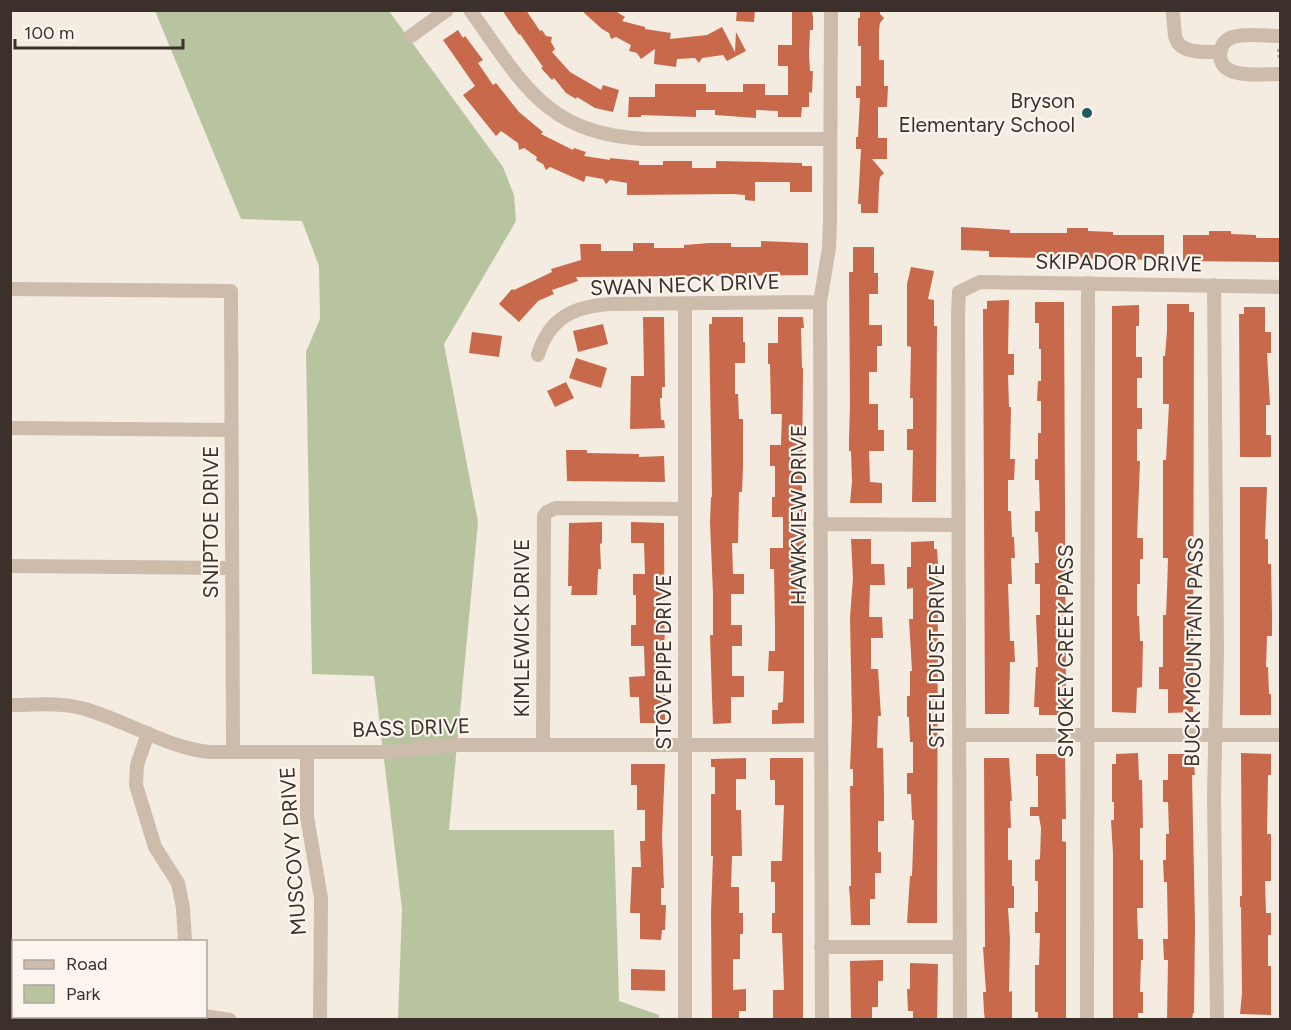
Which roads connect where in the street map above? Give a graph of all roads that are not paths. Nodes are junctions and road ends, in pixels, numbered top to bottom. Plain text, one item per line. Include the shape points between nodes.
1 (447, 10) edge
2 (470, 10) edge
3 (831, 10) edge
4 (1172, 10) edge
5 (411, 36) dead end
6 (1279, 36) edge
7 (1220, 52) junction
8 (1280, 74) edge
9 (829, 139) junction
10 (1088, 283) junction
11 (1214, 285) junction
12 (1281, 287) edge
13 (10, 289) edge
14 (959, 292) joint
15 (820, 302) junction
16 (685, 304) junction
17 (538, 355) dead end
18 (10, 428) edge
19 (231, 430) junction
20 (685, 509) junction
21 (820, 524) junction
22 (958, 525) junction
23 (10, 566) edge
24 (232, 568) junction
25 (10, 705) edge
26 (148, 733) junction
27 (959, 735) junction
28 (1215, 735) junction
29 (1281, 735) edge
30 (1088, 736) junction
31 (543, 745) junction
32 (685, 745) junction
33 (821, 745) junction
34 (233, 752) junction
35 (307, 752) junction
36 (185, 940) edge
37 (821, 947) junction
38 (959, 947) junction
39 (207, 1017) edge
40 (230, 1020) edge
41 (320, 1020) edge
42 (685, 1020) edge
43 (822, 1020) edge
44 (960, 1020) edge
45 (1087, 1020) edge
46 (1217, 1020) edge

1 - 5 street
2 - 9 street via 525,88 566,121 590,131 616,138 645,139
3 - 9 street, HAWKVIEW DRIVE
4 - 7 street via 1179,44 1195,51
6 - 7 street via 1232,37
7 - 8 street via 1221,62 1236,73
9 - 15 street, HAWKVIEW DRIVE via 829,239
10 - 11 street, SKIPADOR DRIVE
10 - 14 street, SKIPADOR DRIVE via 980,282
10 - 30 street, SMOKEY CREEK PASS
11 - 12 street, SKIPADOR DRIVE
11 - 28 street, BUCK MOUNTAIN PASS
13 - 19 street, SNIPTOE DRIVE via 231,291
14 - 22 street, STEEL DUST DRIVE
15 - 16 street, SWAN NECK DRIVE
15 - 21 street, HAWKVIEW DRIVE
16 - 17 street, SWAN NECK DRIVE via 611,303 577,310 556,323
16 - 20 street, STOVEPIPE DRIVE
18 - 19 street
19 - 24 street, SNIPTOE DRIVE
20 - 31 street, KIMLEWICK DRIVE via 556,508 547,512 543,521
20 - 32 street, STOVEPIPE DRIVE
21 - 22 street
21 - 33 street, HAWKVIEW DRIVE
22 - 27 street, STEEL DUST DRIVE
23 - 24 street
24 - 34 street, SNIPTOE DRIVE
25 - 26 street, BASS DRIVE via 83,708
26 - 34 street, BASS DRIVE via 199,751
26 - 36 street via 137,765 136,785 155,847 178,883
27 - 30 street
27 - 38 street, STEEL DUST DRIVE
28 - 29 street
28 - 30 street
28 - 46 street, BUCK MOUNTAIN PASS
30 - 45 street, SMOKEY CREEK PASS
31 - 32 street, BASS DRIVE
31 - 35 street, BASS DRIVE
32 - 33 street, BASS DRIVE
32 - 42 street, STOVEPIPE DRIVE
33 - 37 street, HAWKVIEW DRIVE
34 - 35 street, BASS DRIVE
35 - 41 street, MUSCOVY DRIVE via 307,817 322,916
37 - 38 street
37 - 43 street, HAWKVIEW DRIVE
38 - 44 street, STEEL DUST DRIVE
39 - 40 street

